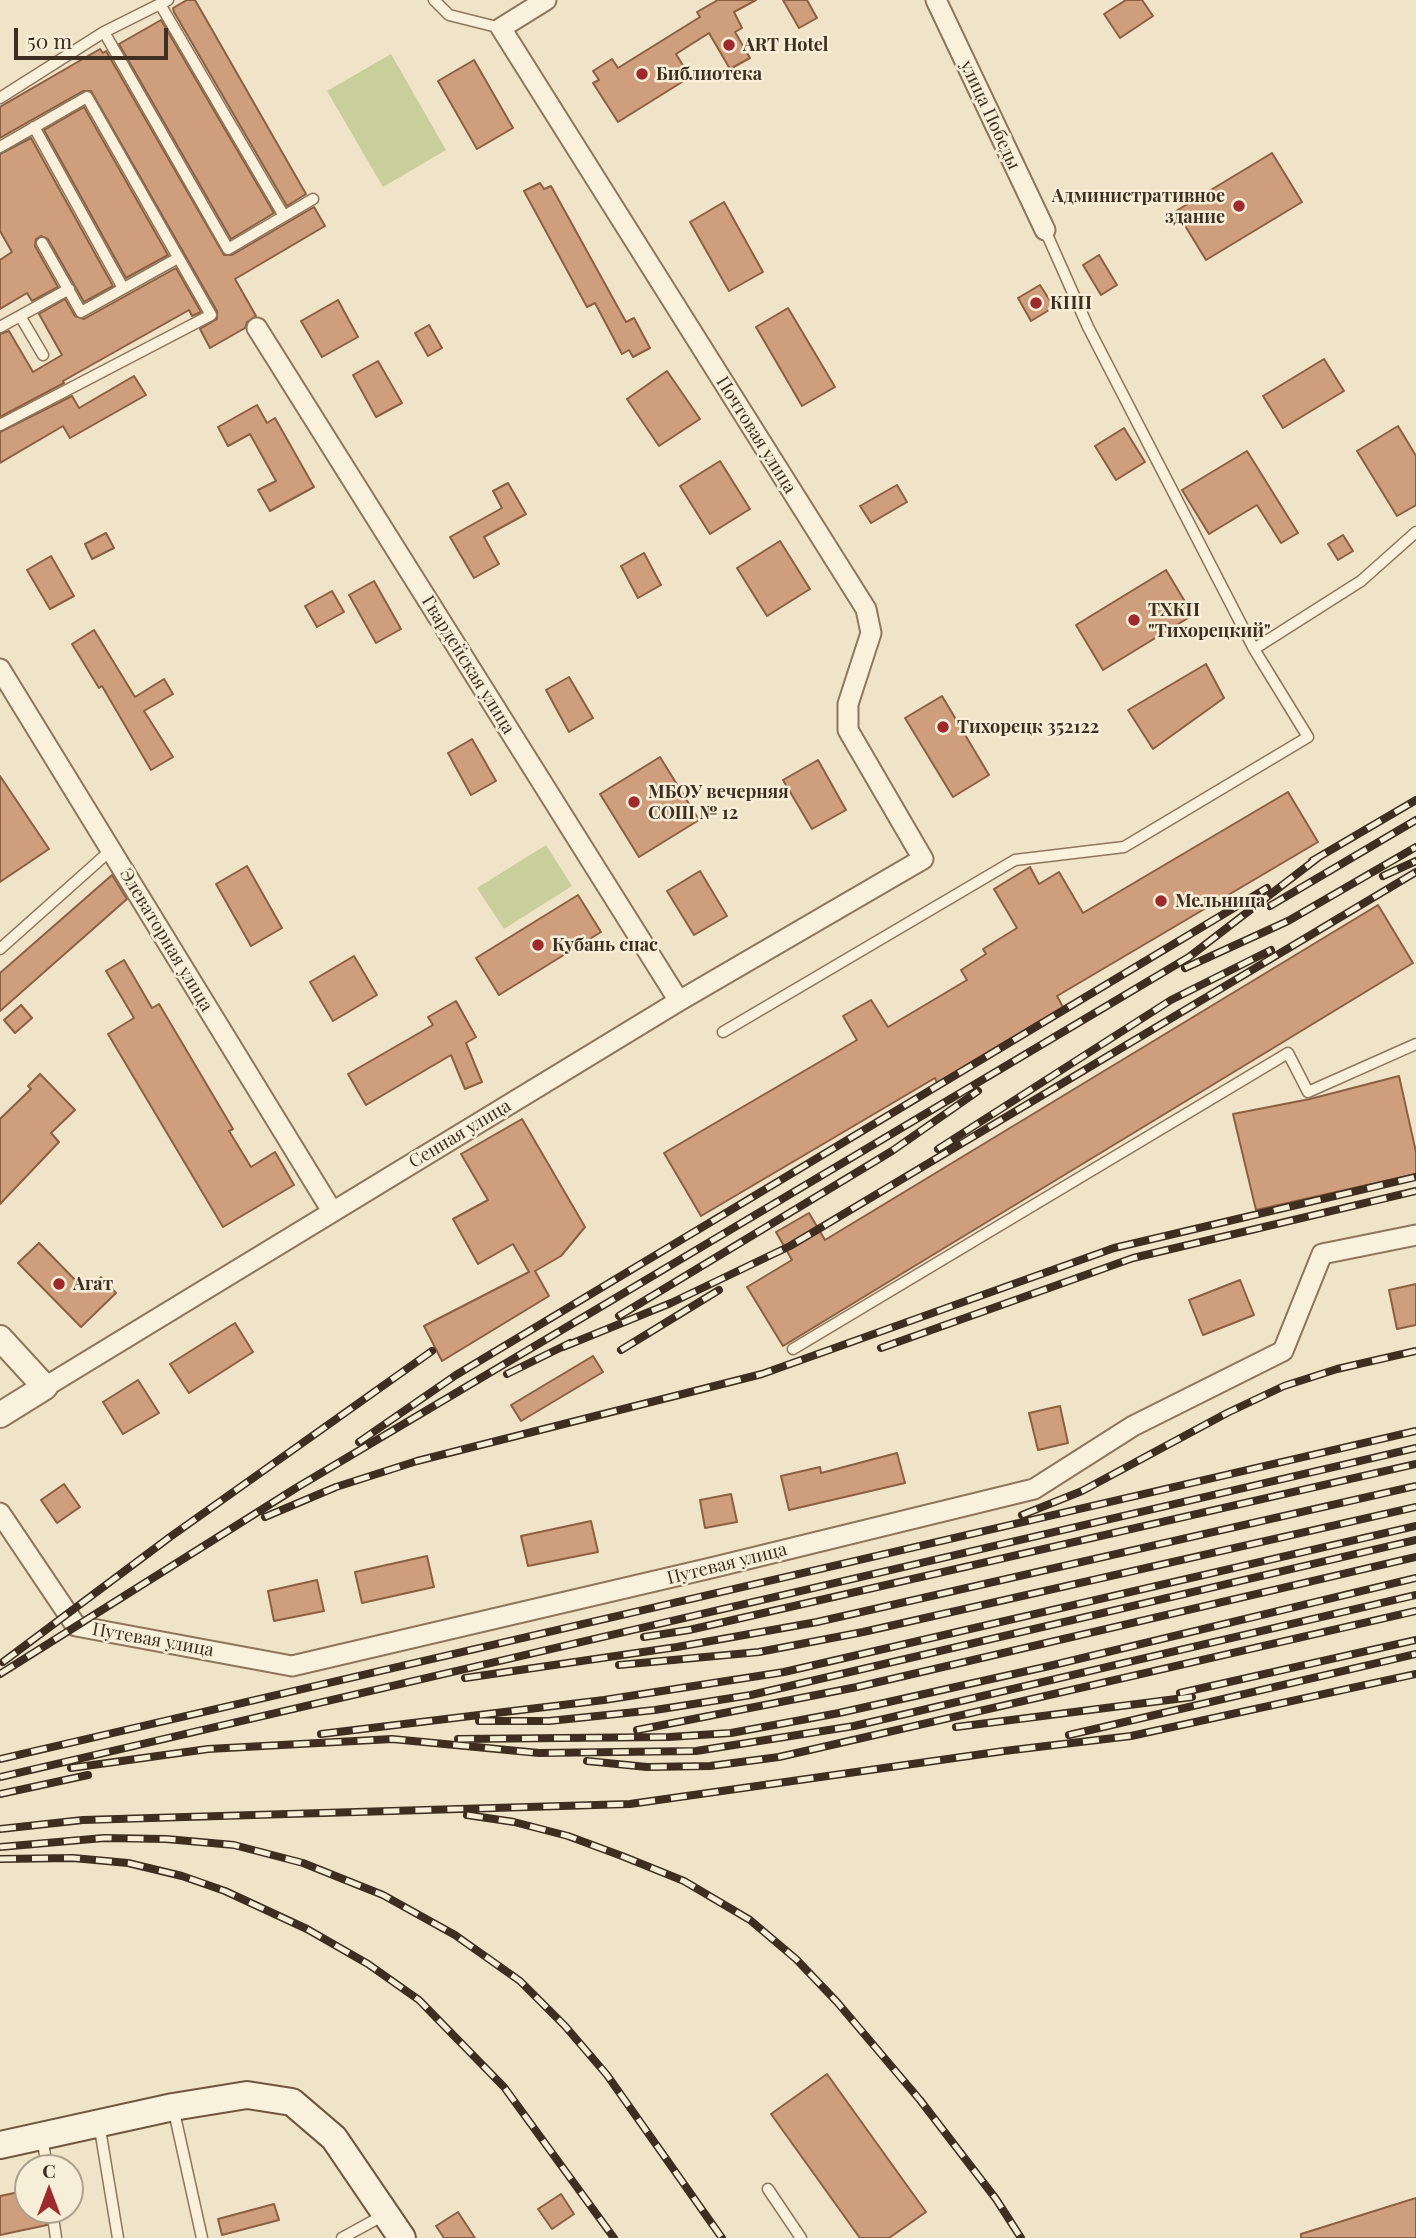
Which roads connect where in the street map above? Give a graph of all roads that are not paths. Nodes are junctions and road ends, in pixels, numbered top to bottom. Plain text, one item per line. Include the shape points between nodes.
1 (434, 0) edge
2 (546, 0) edge
3 (936, 0) edge
4 (164, 2) edge
5 (501, 28) junction
6 (104, 32) junction
7 (0, 98) edge
8 (34, 127) junction
9 (0, 147) edge
10 (313, 199) dead end
11 (284, 216) junction
12 (1045, 230) joint
13 (42, 243) dead end
14 (178, 258) junction
15 (123, 288) junction
16 (69, 289) junction
17 (20, 316) junction
18 (0, 327) edge
19 (257, 328) dead end
20 (43, 355) dead end
21 (0, 425) edge
22 (1416, 532) edge
23 (1254, 649) junction
24 (0, 669) edge
25 (111, 850) junction
26 (923, 859) joint
27 (0, 949) edge
28 (679, 1001) junction
29 (723, 1032) dead end
30 (1416, 1044) edge
31 (332, 1211) junction
32 (1416, 1235) edge
33 (0, 1338) edge
34 (793, 1349) dead end
35 (46, 1387) junction
36 (0, 1415) edge
37 (0, 1513) edge
38 (173, 2107) junction
39 (99, 2123) junction
40 (42, 2135) junction
41 (0, 2144) edge
42 (45, 2154) edge
43 (768, 2189) dead end
44 (386, 2214) junction
45 (118, 2238) edge
46 (202, 2238) edge
47 (342, 2238) edge
48 (402, 2238) edge
49 (801, 2238) edge

1 - 5 lane via 449,15
2 - 5 street
3 - 12 street, улица Победы
4 - 6 lane
4 - 11 lane
5 - 26 street, Почтовая улица via 866,609 871,633 848,704 848,730
6 - 7 lane
6 - 11 lane via 228,249
8 - 9 lane
8 - 14 lane via 87,97
8 - 15 lane
10 - 11 lane
12 - 23 lane via 1088,327
13 - 16 lane
14 - 15 lane
14 - 21 lane via 211,316
15 - 16 lane via 81,312
16 - 17 lane
17 - 18 lane
17 - 20 lane
19 - 28 street, Гвардейская улица
22 - 23 lane via 1361,581
23 - 29 lane via 1308,737 1124,847 1015,860
24 - 25 street, Элеваторная улица
25 - 27 lane
25 - 31 street, Элеваторная улица
26 - 28 street, Сенная улица
28 - 31 street, Сенная улица
30 - 34 lane via 1308,1093 1288,1053
31 - 35 street, Сенная улица
32 - 37 street, Путевая улица via 1322,1254 1283,1351 1133,1426 1034,1489 292,1666 76,1626
33 - 35 street
35 - 36 street, Сенная улица
38 - 39 main road
38 - 44 main road via 247,2095 292,2102 334,2138
38 - 46 lane
39 - 40 main road
39 - 45 lane
40 - 41 main road
40 - 42 lane
43 - 49 lane
44 - 47 lane
44 - 48 main road

